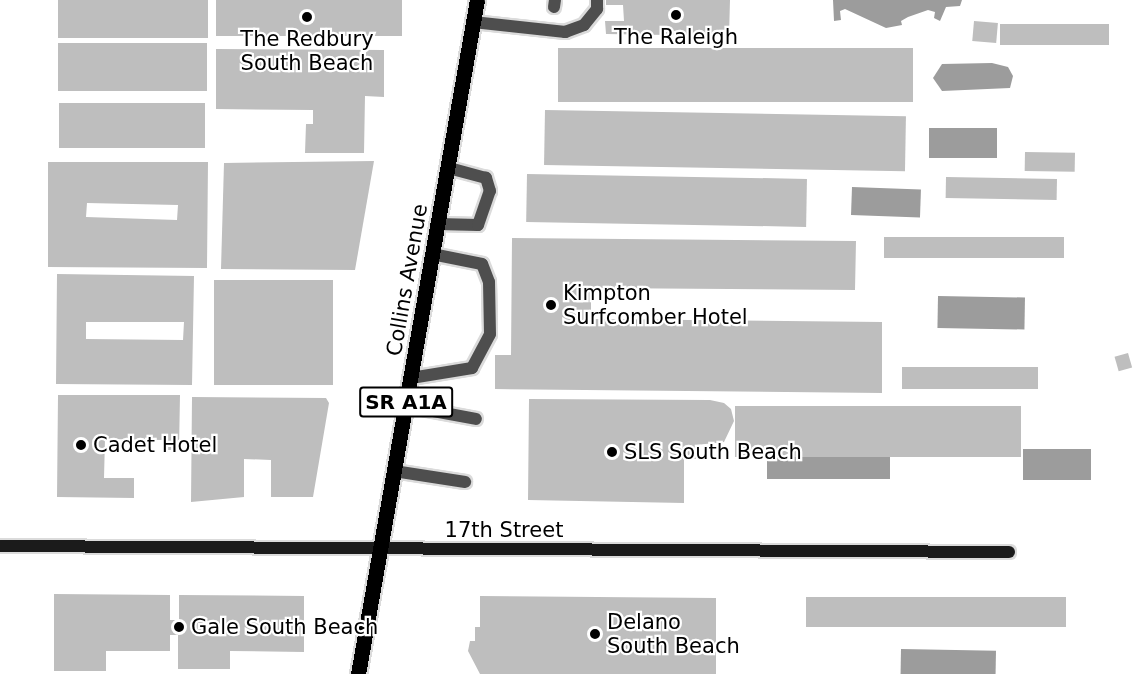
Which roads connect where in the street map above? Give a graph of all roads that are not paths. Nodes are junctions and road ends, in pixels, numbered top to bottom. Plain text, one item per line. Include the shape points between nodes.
1 (477, 0) edge
2 (597, 0) edge
3 (473, 22) junction
4 (448, 168) junction
5 (438, 225) junction
6 (432, 254) junction
7 (411, 378) junction
8 (406, 406) junction
9 (476, 419) dead end
10 (394, 471) junction
11 (465, 482) dead end
12 (0, 546) edge
13 (380, 549) junction
14 (1009, 552) dead end
15 (358, 674) edge

1 - 3 main road, Collins Avenue / SR A1A
2 - 3 lane via 597,9 584,25 565,32
3 - 4 main road, Collins Avenue / SR A1A
4 - 5 main road, Collins Avenue / SR A1A
4 - 5 lane via 486,178 490,191 478,225
5 - 6 main road, Collins Avenue / SR A1A
6 - 7 main road, Collins Avenue / SR A1A
6 - 7 lane via 482,264 489,282 490,334 472,368
7 - 8 main road, Collins Avenue / SR A1A
8 - 9 lane
8 - 10 main road, Collins Avenue / SR A1A
10 - 11 lane
10 - 13 main road, Collins Avenue / SR A1A
12 - 13 street, 17th Street
13 - 14 street, 17th Street
13 - 15 main road, Collins Avenue / SR A1A

